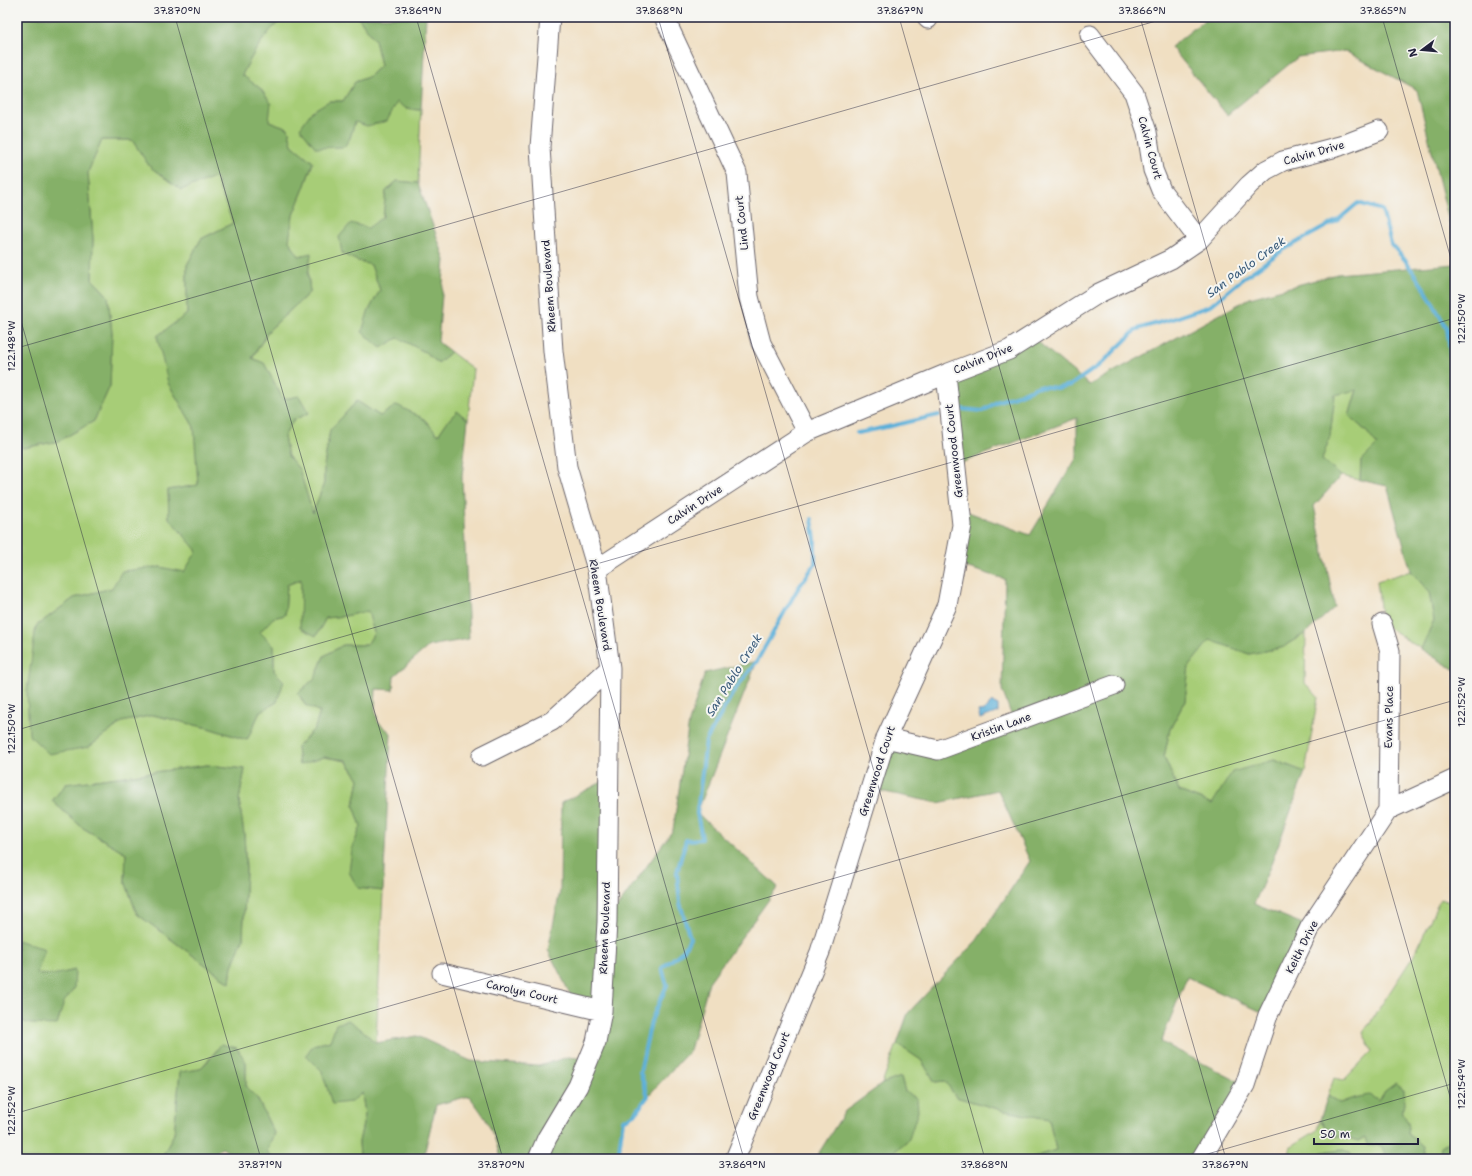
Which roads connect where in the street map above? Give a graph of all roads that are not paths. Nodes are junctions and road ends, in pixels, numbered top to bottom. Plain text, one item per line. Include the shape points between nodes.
1 (550, 17) edge
2 (664, 17) edge
3 (1090, 35) dead end
4 (1379, 131) dead end
5 (1198, 240) junction
6 (946, 374) junction
7 (808, 432) junction
8 (597, 569) junction
9 (1382, 624) dead end
10 (610, 668) junction
11 (1114, 685) dead end
12 (886, 738) junction
13 (482, 756) dead end
14 (1455, 779) edge
15 (1388, 810) junction
16 (442, 973) dead end
17 (602, 1011) junction
18 (538, 1159) edge
19 (735, 1159) edge
20 (1201, 1159) edge

1 - 8 street, Rheem Boulevard via 540,147 553,351 567,467
2 - 7 street, Lind Court via 737,173 749,297 761,343
3 - 5 street, Calvin Court via 1134,93 1147,132 1153,170 1161,190
4 - 5 street, Calvin Drive via 1340,146 1283,161 1266,170
5 - 6 street, Calvin Drive via 1172,260 1099,293 1009,350
6 - 7 street, Calvin Drive
6 - 12 street, Greenwood Court via 962,525 947,605
7 - 8 street, Calvin Drive
8 - 10 street, Rheem Boulevard
9 - 15 street, Evans Place via 1390,651
10 - 13 street via 552,721
10 - 17 street, Rheem Boulevard via 607,922
11 - 12 street, Kristin Lane via 938,750
12 - 19 street, Greenwood Court via 820,952
14 - 15 street
15 - 20 street, Keith Drive via 1310,927 1268,1015 1245,1085
16 - 17 street, Carolyn Court
17 - 18 street, Rheem Boulevard via 596,1042 580,1079

